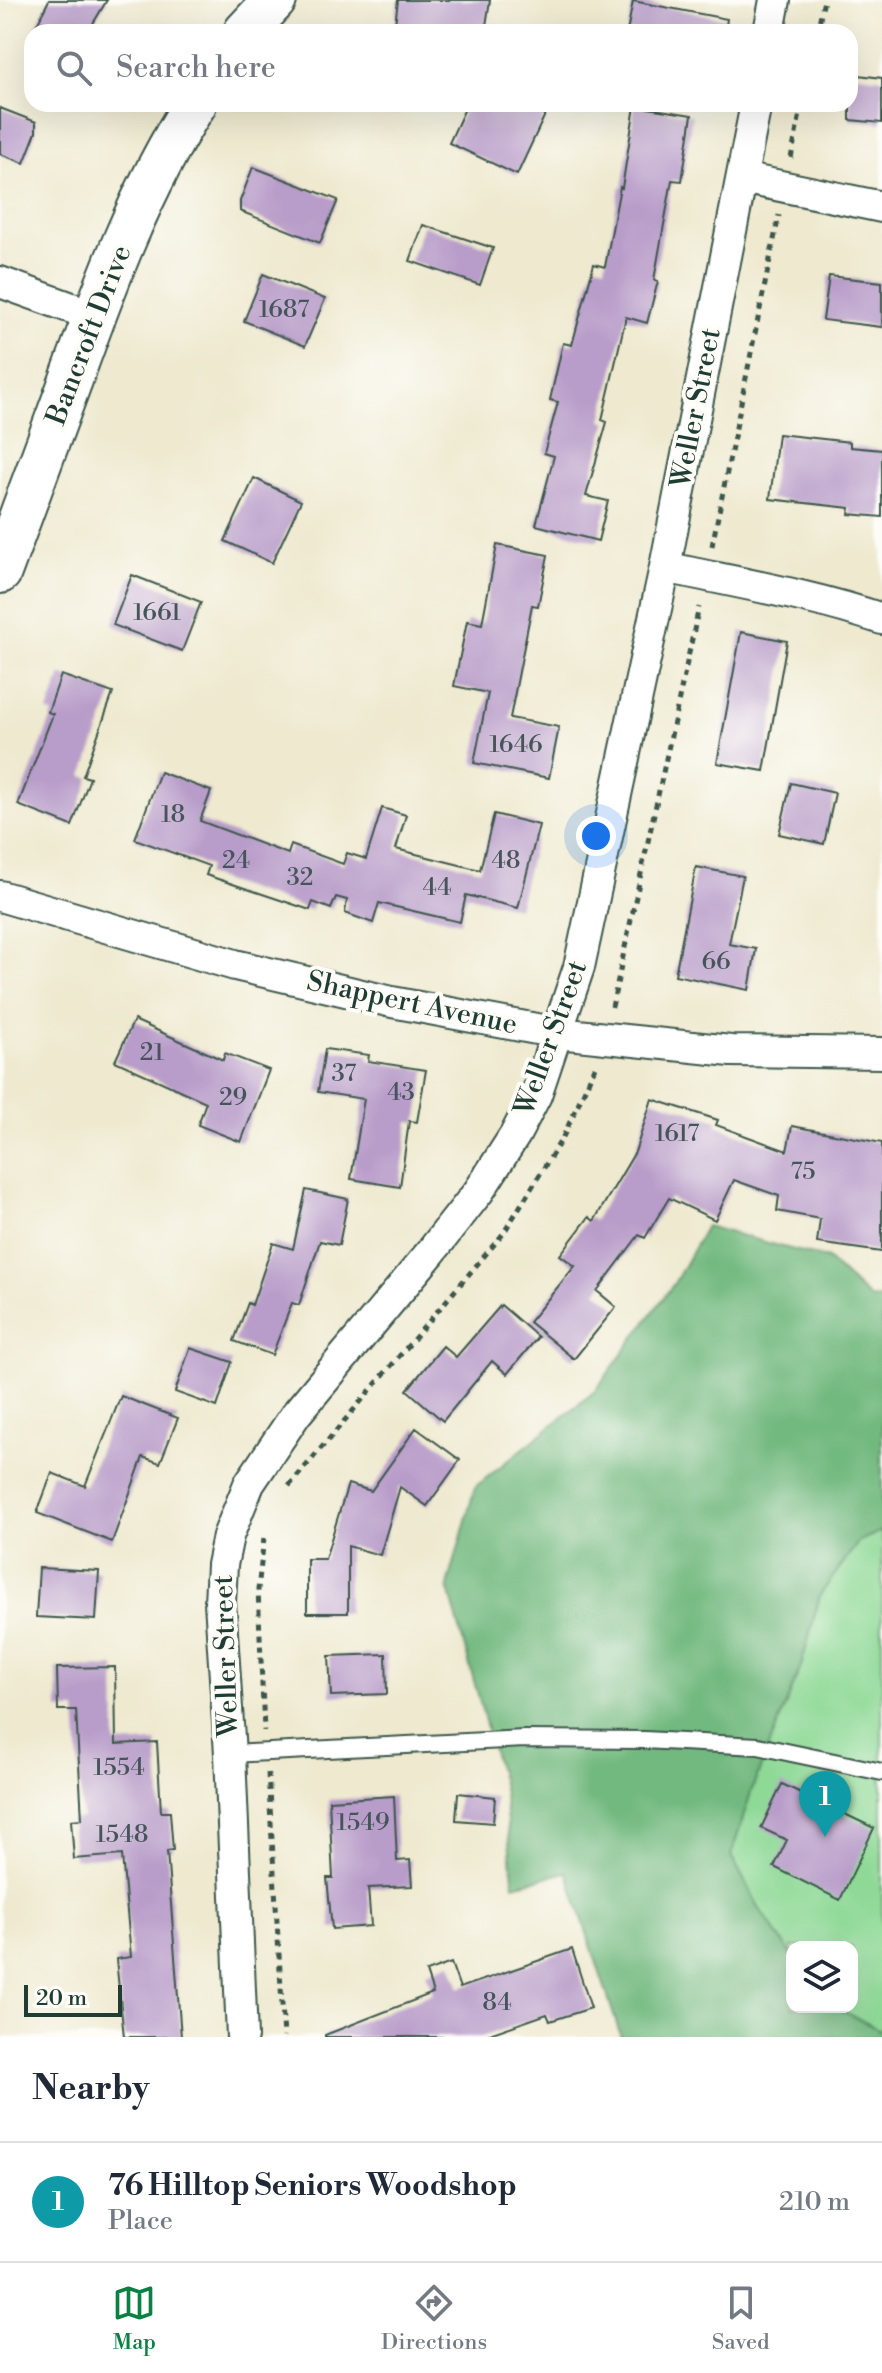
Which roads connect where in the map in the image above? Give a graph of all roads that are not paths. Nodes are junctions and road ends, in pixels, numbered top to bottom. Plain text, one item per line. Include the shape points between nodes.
1 (275, 0) edge
2 (775, 0) edge
3 (252, 24) edge
4 (770, 24) edge
5 (190, 112) edge
6 (754, 112) edge
7 (742, 178) junction
8 (882, 207) edge
9 (0, 282) edge
10 (94, 316) junction
11 (665, 567) junction
12 (0, 572) edge
13 (882, 619) edge
14 (0, 896) edge
15 (558, 1033) junction
16 (882, 1053) edge
17 (230, 1754) junction
18 (882, 1772) edge
19 (242, 2037) edge

1 - 3 main road
2 - 4 street
5 - 10 main road, Bancroft Drive via 141,202
6 - 7 street, Weller Street
7 - 8 street
7 - 11 street, Weller Street
9 - 10 street
10 - 12 main road, Bancroft Drive
11 - 13 street via 794,593
11 - 15 street, Weller Street via 579,967
14 - 15 street, Shappert Avenue via 235,965
15 - 16 street, Shappert Avenue via 731,1051
15 - 17 street, Weller Street via 536,1095 479,1191 296,1414 249,1484 222,1565
17 - 18 lane via 525,1739 644,1740 758,1746
17 - 19 street, Weller Street

